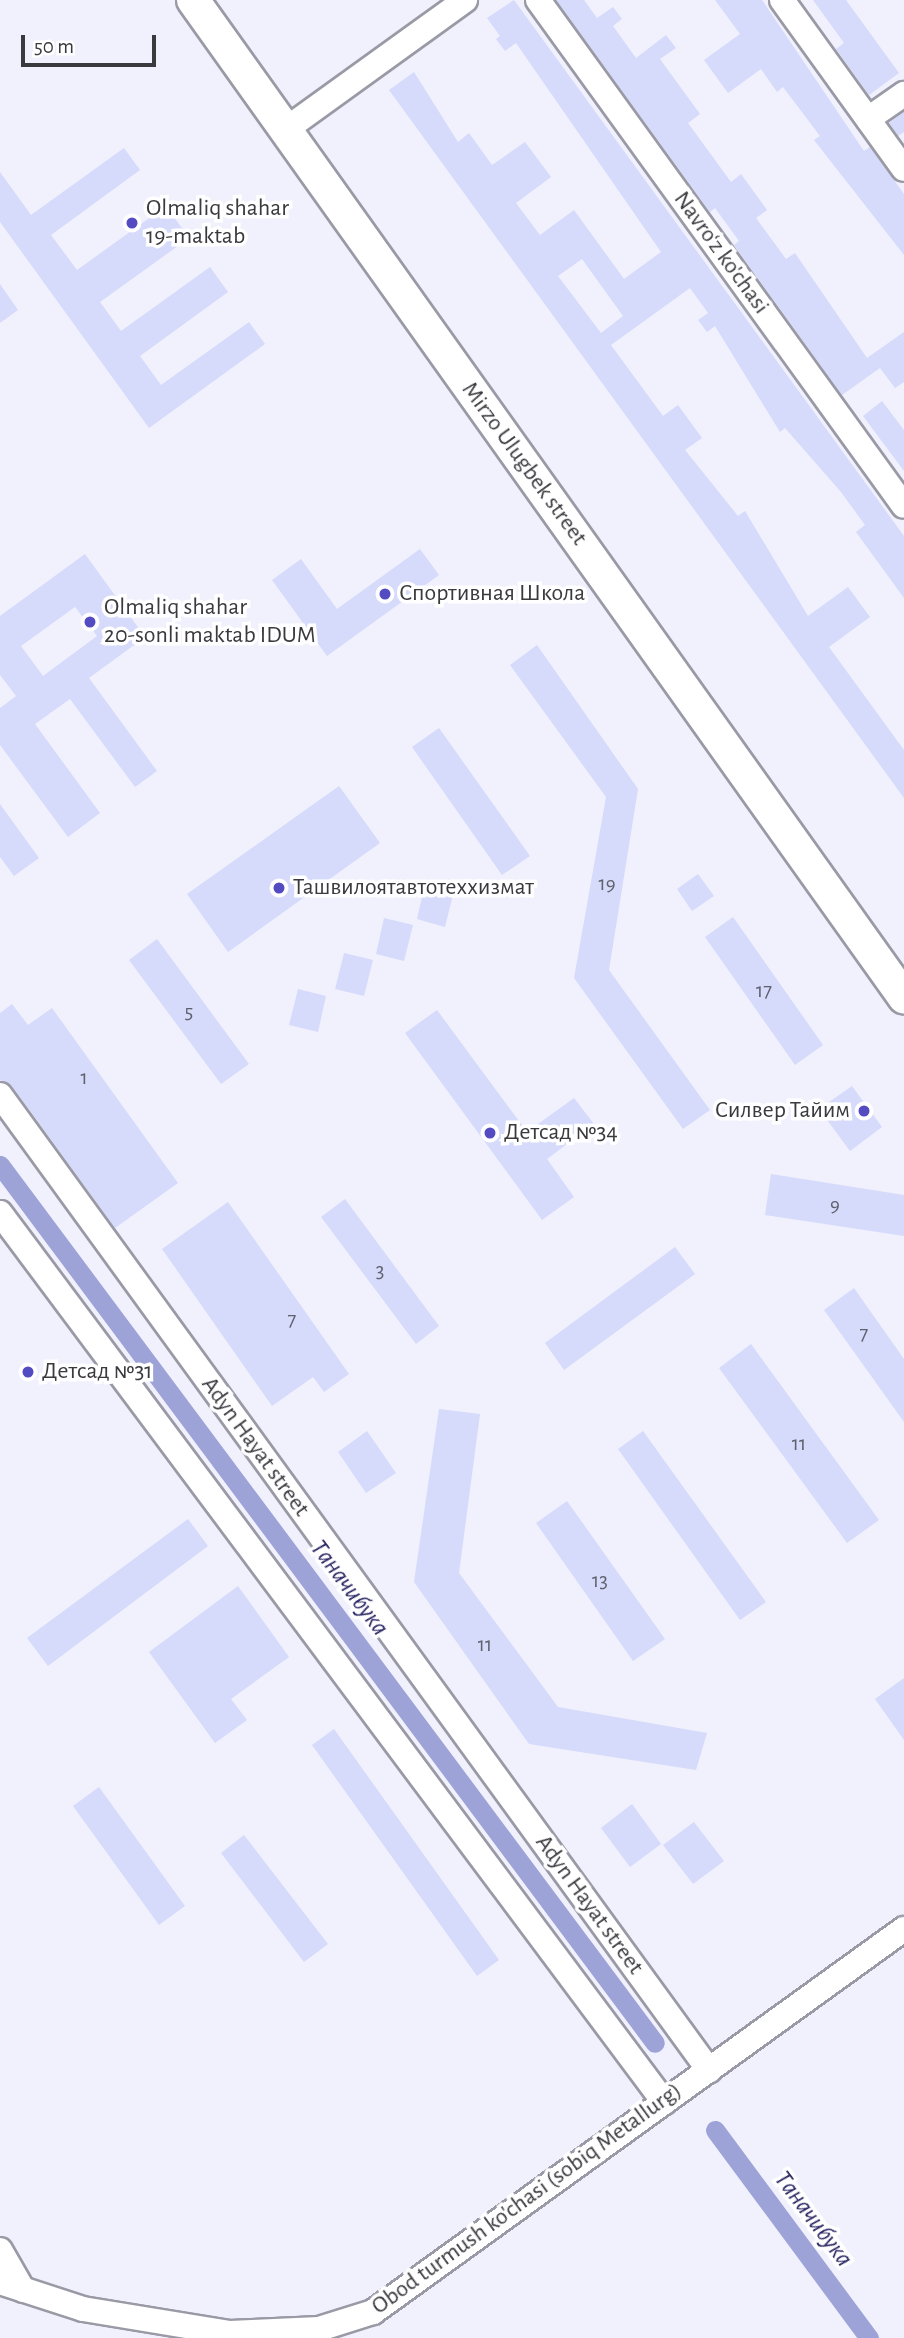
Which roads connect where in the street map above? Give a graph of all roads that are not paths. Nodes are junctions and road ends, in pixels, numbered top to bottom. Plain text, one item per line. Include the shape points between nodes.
1 (193, 0) edge
2 (465, 0) edge
3 (538, 0) edge
4 (782, 0) edge
5 (904, 93) edge
6 (868, 119) junction
7 (285, 130) junction
8 (904, 169) edge
9 (904, 506) edge
10 (904, 997) edge
11 (0, 1095) edge
12 (0, 1213) edge
13 (904, 1928) edge
14 (709, 2070) junction
15 (664, 2102) junction
16 (0, 2250) edge
17 (12, 2286) edge

1 - 7 main road, Mirzo Ulugbek street
2 - 7 street
3 - 9 street, Navro‘z ko'chasi
4 - 6 street
5 - 6 street
6 - 8 street
7 - 10 main road, Mirzo Ulugbek street
11 - 14 street, Adyn Hayat street
12 - 15 street
13 - 14 street, Obod turmush ko'chasi (sobiq Metallurg)
14 - 15 street, Obod turmush ko'chasi (sobiq Metallurg)
15 - 17 street, Obod turmush ko'chasi (sobiq Metallurg) via 373,2312 347,2322 230,2333 83,2309
16 - 17 street, Obod turmush ko'chasi (sobiq Metallurg)

